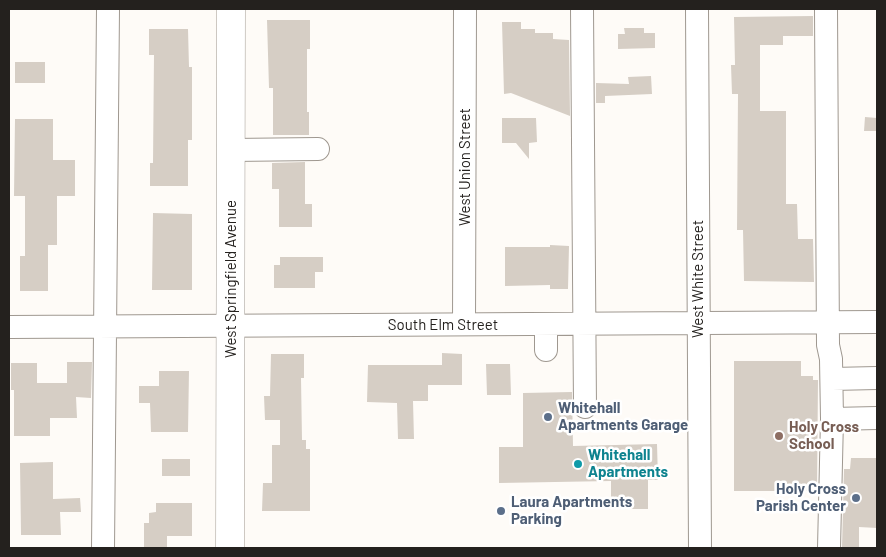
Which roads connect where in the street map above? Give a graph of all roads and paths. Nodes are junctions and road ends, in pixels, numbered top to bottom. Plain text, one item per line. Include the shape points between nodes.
1 (108, 9) edge
2 (231, 9) edge
3 (465, 9) edge
4 (582, 9) edge
5 (697, 9) edge
6 (826, 9) edge
7 (318, 149) dead end
8 (231, 150) junction
9 (877, 322) edge
10 (698, 323) junction
11 (828, 323) junction
12 (464, 324) junction
13 (546, 324) junction
14 (584, 324) junction
15 (106, 326) junction
16 (231, 326) junction
17 (9, 327) edge
18 (546, 350) dead end
19 (877, 378) edge
20 (832, 379) junction
21 (585, 407) dead end
22 (877, 418) edge
23 (832, 419) junction
24 (103, 548) edge
25 (230, 548) edge
26 (700, 548) edge
27 (828, 548) edge

1 - 15 street
2 - 8 main road, West Springfield Avenue
3 - 12 street, West Union Street
4 - 14 street
5 - 10 street, West White Street
6 - 11 street
7 - 8 street
8 - 16 main road, West Springfield Avenue
9 - 11 street, South Elm Street
10 - 11 street, South Elm Street
10 - 14 street, South Elm Street
10 - 26 street, West White Street
11 - 20 street
12 - 13 street, South Elm Street
12 - 16 street, South Elm Street
13 - 14 street, South Elm Street
13 - 18 street
14 - 21 street
15 - 16 street, South Elm Street
15 - 17 street, South Elm Street
15 - 24 street
16 - 25 main road, West Springfield Avenue
19 - 20 street
20 - 23 street
22 - 23 street
23 - 27 street

